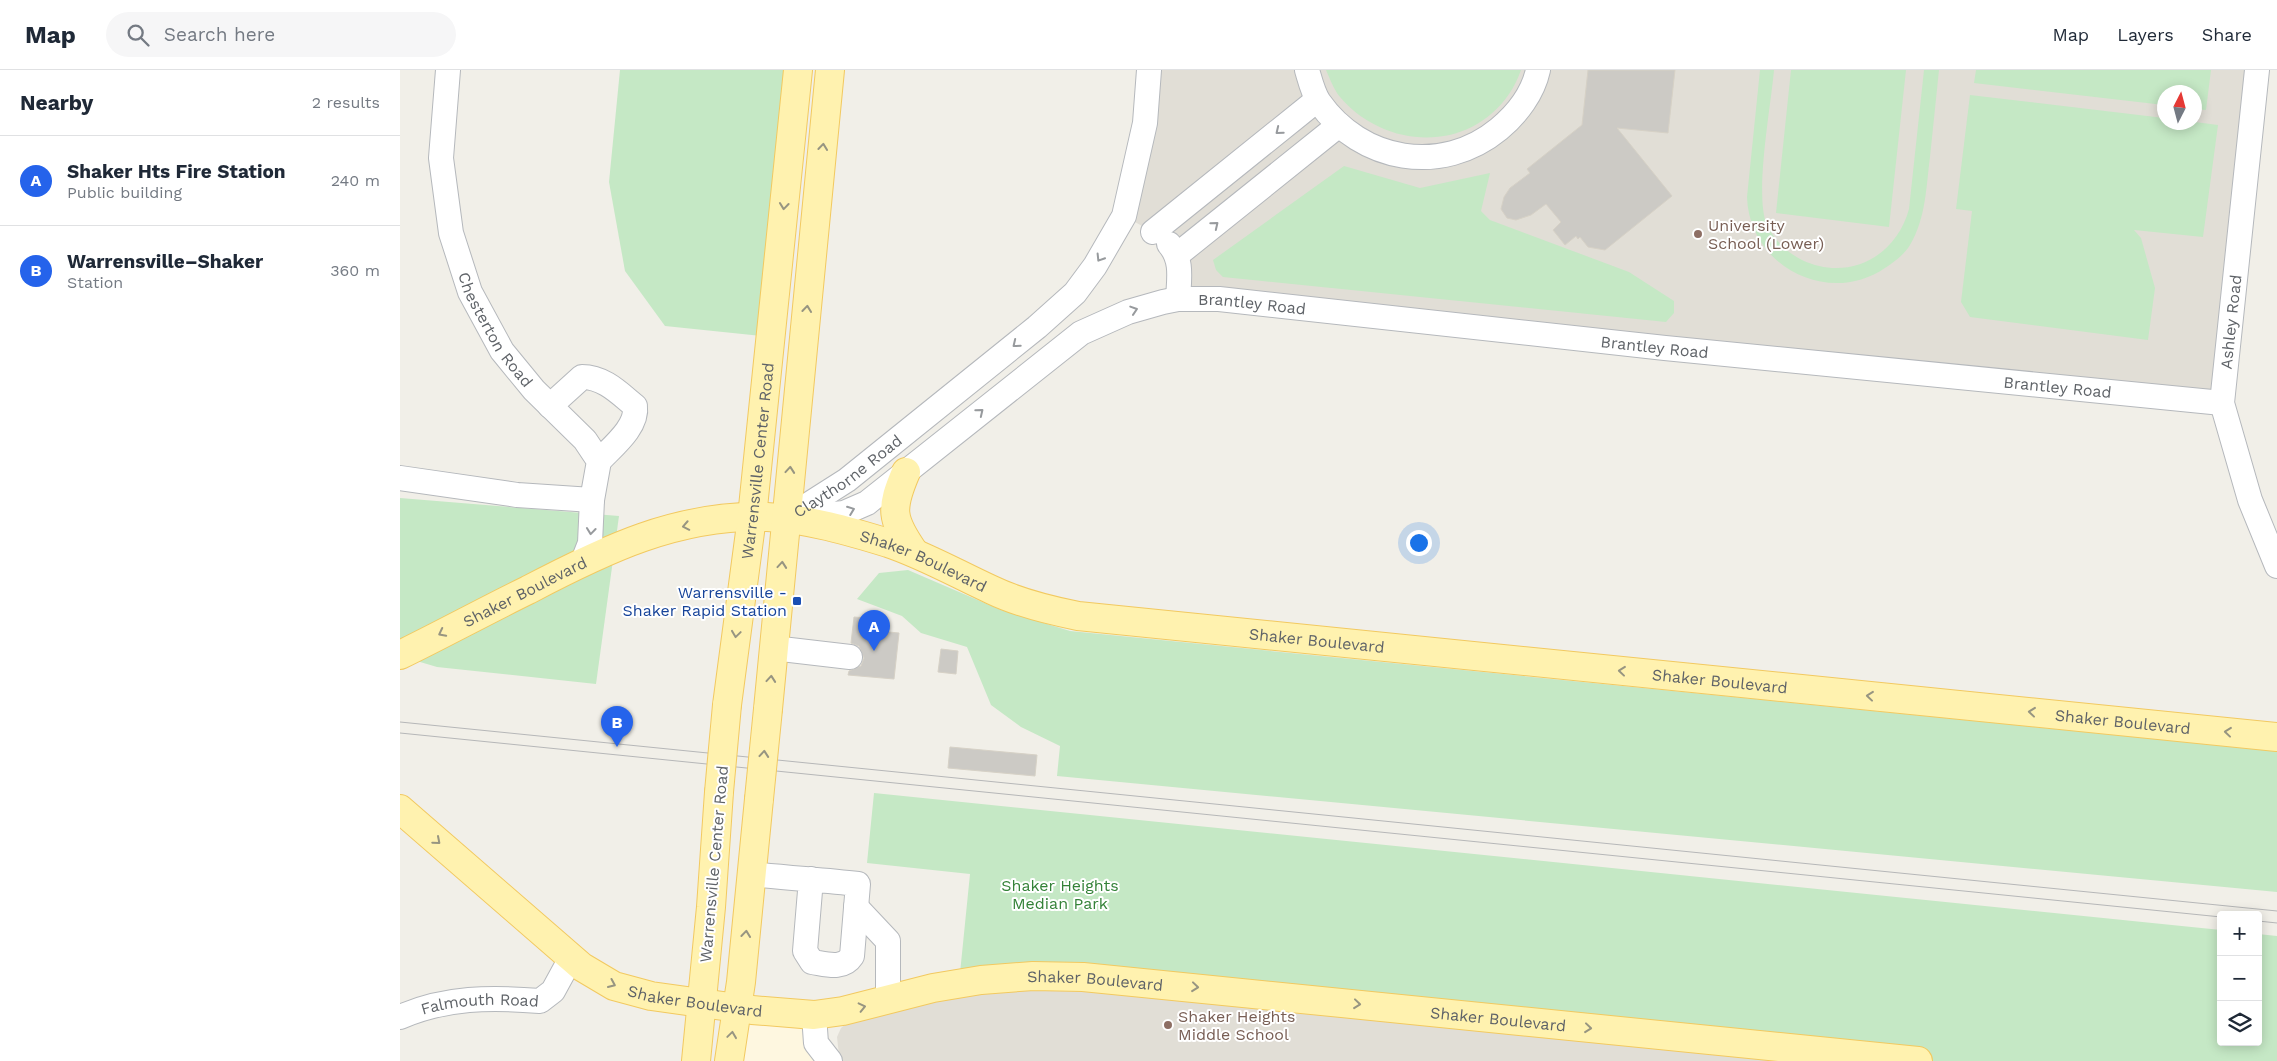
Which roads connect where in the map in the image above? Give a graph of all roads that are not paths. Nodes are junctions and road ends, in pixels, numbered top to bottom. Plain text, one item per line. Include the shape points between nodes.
1 (448, 70) edge
2 (798, 70) edge
3 (830, 70) edge
4 (1149, 70) edge
5 (1307, 70) edge
6 (1538, 70) edge
7 (2257, 70) edge
8 (1317, 100) junction
9 (1339, 125) junction
10 (1124, 216) junction
11 (1153, 232) junction
12 (1177, 255) junction
13 (1178, 299) junction
14 (1092, 327) joint
15 (2222, 403) junction
16 (550, 406) junction
17 (599, 461) junction
18 (906, 472) junction
19 (400, 478) edge
20 (592, 500) junction
21 (752, 517) junction
22 (786, 519) junction
23 (914, 552) junction
24 (583, 561) junction
25 (2277, 566) edge
26 (774, 648) junction
27 (400, 655) edge
28 (850, 657) dead end
29 (2277, 737) edge
30 (400, 809) edge
31 (752, 874) junction
32 (811, 879) junction
33 (856, 907) junction
34 (571, 958) junction
35 (888, 1000) junction
36 (702, 1004) junction
37 (736, 1008) junction
38 (814, 1015) junction
39 (400, 1017) edge
40 (696, 1061) edge
41 (729, 1061) edge
42 (830, 1061) edge
43 (1918, 1061) edge

1 - 16 street, Chesterton Road via 441,158 451,233 470,292 502,351
2 -> 21 main road, Warrensville Center Road
22 -> 3 main road, Warrensville Center Road
4 - 10 street, Claythorne Road via 1145,123
5 - 8 street
6 - 9 street via 1535,82 1514,116 1483,142 1445,156 1405,157 1366,145
7 - 15 street, Ashley Road
8 - 9 street
8 -> 11 street
12 -> 9 street
10 - 11 street
10 -> 22 street, Claythorne Road via 1095,266 1075,293 1053,314 847,480
11 - 12 street
12 - 13 street via 1180,272
14 -> 13 street, Brantley Road via 1128,312
13 - 15 street, Brantley Road via 1219,299 1665,348
18 -> 14 street, Claythorne Road via 1069,341
15 - 25 street, Ashley Road via 2250,500
16 - 17 street, Chesterton Road via 585,440
16 - 17 street via 582,377 594,377 635,406 633,422
17 - 20 street
22 -> 18 street, Claythorne Road via 832,516 854,510
18 - 23 main road via 896,495 894,515 898,530
19 - 20 street via 517,494
20 -> 24 street via 590,543
21 - 22 main road, Shaker Boulevard
21 -> 24 main road, Shaker Boulevard via 702,523 643,536
21 -> 36 main road, Warrensville Center Road, bridge via 727,705
22 - 23 main road, Shaker Boulevard via 829,526
26 -> 22 main road, Warrensville Center Road
29 -> 23 main road, Shaker Boulevard via 1078,616 1018,600
24 -> 27 main road, Shaker Boulevard
26 - 28 street
31 -> 26 main road, Warrensville Center Road, bridge
30 -> 34 main road, Shaker Boulevard
31 - 32 street
37 -> 31 main road, Warrensville Center Road
32 - 33 street via 858,884
32 - 33 street via 805,951 812,962 843,965 848,962 852,956
33 - 35 street via 888,941
34 -> 36 main road, Shaker Boulevard via 614,986
34 - 39 street, Falmouth Road via 556,987 540,1001 462,1000 422,1007
38 -> 35 main road, Shaker Boulevard
35 -> 43 main road, Shaker Boulevard via 981,980 1083,977
36 - 37 main road, Shaker Boulevard
36 - 40 main road, Warrensville Center Road
37 - 38 main road, Shaker Boulevard
41 -> 37 main road, Warrensville Center Road
38 - 42 street via 816,1043

